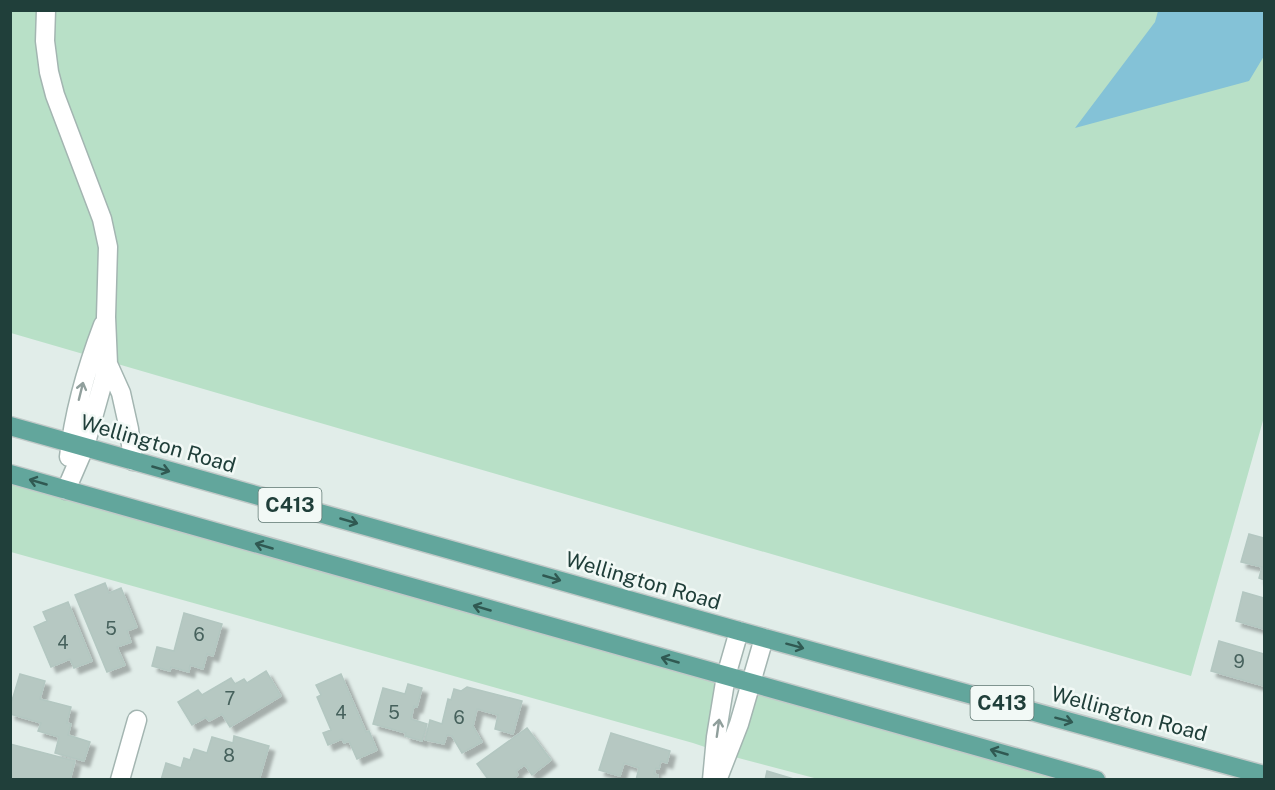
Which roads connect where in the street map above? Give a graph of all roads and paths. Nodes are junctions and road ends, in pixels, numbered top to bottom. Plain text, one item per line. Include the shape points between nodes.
1 (46, 10) edge
2 (106, 317) junction
3 (108, 364) junction
4 (10, 426) edge
5 (78, 444) junction
6 (134, 461) junction
7 (10, 474) edge
8 (66, 490) junction
9 (739, 631) junction
10 (764, 638) junction
11 (726, 676) junction
12 (751, 682) junction
13 (136, 720) dead end
14 (1264, 775) edge
15 (120, 780) edge
16 (712, 780) edge
17 (718, 780) edge
18 (1096, 780) edge

1 - 2 street via 49,72 102,219 108,247
2 - 3 street
5 -> 2 street via 83,382
3 - 5 street
3 - 6 street via 121,393
4 - 5 main road, Wellington Road / C413
5 - 6 main road, Wellington Road / C413
5 - 8 street
6 -> 9 main road, Wellington Road / C413
8 -> 7 main road, C413
11 -> 8 main road, C413
9 - 10 main road, Wellington Road / C413
9 - 11 street
10 - 12 street
10 -> 14 main road, Wellington Road / C413
11 - 12 main road, C413
16 -> 11 street
12 - 17 street
18 -> 12 main road, C413
13 - 15 street

